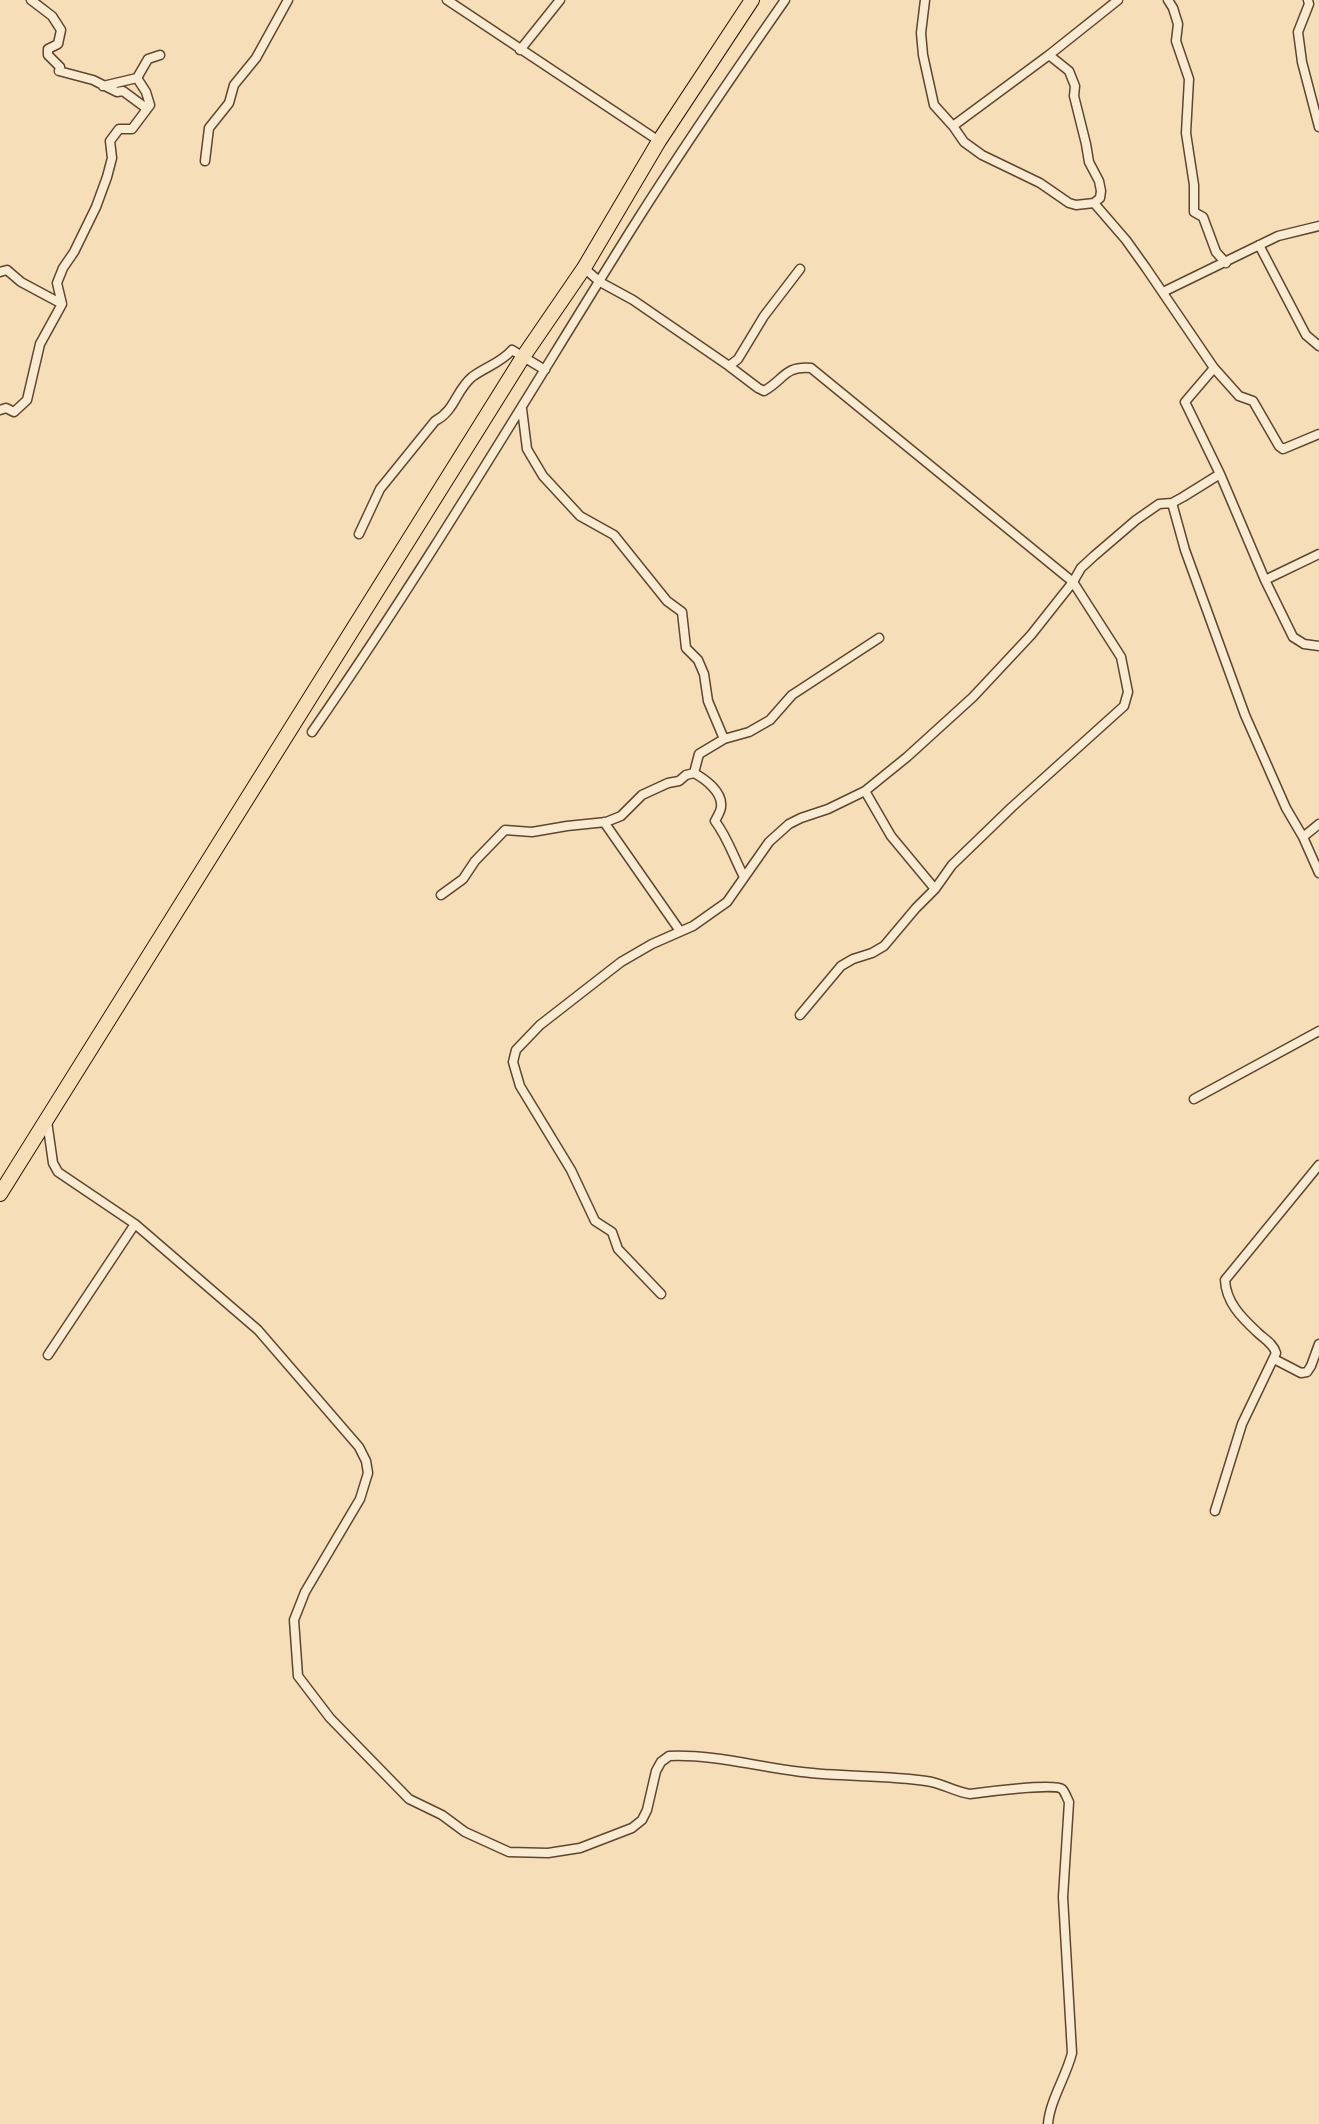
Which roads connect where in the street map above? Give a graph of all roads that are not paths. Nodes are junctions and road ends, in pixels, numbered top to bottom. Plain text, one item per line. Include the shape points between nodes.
1 (31, 0) edge
2 (288, 0) edge
3 (447, 0) edge
4 (560, 0) edge
5 (752, 0) edge
6 (785, 0) edge
7 (925, 0) edge
8 (1118, 0) edge
9 (1168, 0) edge
10 (1308, 0) edge
11 (520, 50) junction
12 (160, 55) dead end
13 (1049, 55) junction
14 (137, 78) junction
15 (103, 86) junction
16 (146, 108) junction
17 (953, 126) junction
18 (1319, 127) edge
19 (659, 141) junction
20 (205, 161) dead end
21 (1094, 203) junction
22 (1319, 226) edge
23 (1259, 244) junction
24 (1226, 263) junction
25 (585, 268) junction
26 (800, 269) dead end
27 (0, 272) edge
28 (600, 282) junction
29 (1163, 292) junction
30 (62, 304) junction
31 (1319, 346) edge
32 (523, 357) junction
33 (729, 366) junction
34 (1214, 368) junction
35 (545, 370) junction
36 (522, 409) junction
37 (0, 410) edge
38 (1319, 434) edge
39 (1220, 474) junction
40 (1172, 503) junction
41 (359, 534) dead end
42 (1319, 554) edge
43 (1265, 580) junction
44 (1073, 582) junction
45 (879, 638) dead end
46 (1319, 646) edge
47 (312, 732) dead end
48 (724, 739) junction
49 (693, 773) junction
50 (865, 791) junction
51 (603, 822) junction
52 (1319, 824) edge
53 (1303, 837) junction
54 (1319, 873) edge
55 (744, 877) junction
56 (935, 889) junction
57 (441, 895) dead end
58 (680, 931) junction
59 (800, 1015) dead end
60 (1319, 1031) edge
61 (1194, 1100) dead end
62 (47, 1121) junction
63 (1319, 1166) edge
64 (0, 1194) edge
65 (135, 1224) junction
66 (661, 1294) dead end
67 (1319, 1344) edge
68 (48, 1355) dead end
69 (1274, 1359) junction
70 (1215, 1511) dead end
71 (1048, 2124) edge

1 - 15 street via 52,16 61,30 58,45 48,49 59,71
2 - 20 street via 256,58 234,85 229,103 209,128
3 - 11 street
4 - 11 street
5 - 19 main road
6 - 28 street
7 - 17 street via 921,33 934,105
8 - 13 street
9 - 24 street via 1178,24 1176,40 1189,79 1186,133 1194,212 1203,216 1216,252
10 - 18 street via 1298,32
11 - 19 street
12 - 14 street via 148,59
13 - 17 street
13 - 21 street via 1069,71 1075,86 1089,162 1101,191
14 - 15 street
14 - 16 street via 150,105
15 - 16 street via 123,91
16 - 30 street via 132,129 119,129 110,141 112,158 96,207 57,283
17 - 21 street via 964,142 982,155 1040,183 1069,203
19 - 25 main road
21 - 29 street
22 - 23 street
23 - 24 street
23 - 31 street via 1306,335
24 - 29 street
25 - 28 street
25 - 32 main road
26 - 33 street via 738,359
27 - 30 street via 7,270
28 - 33 street
28 - 35 street
29 - 34 street
30 - 37 street via 40,344 27,400 14,411
32 - 35 street
32 - 41 street via 512,350 506,358 471,378 446,416 435,421 380,489
32 - 62 main road
33 - 44 street via 764,391 790,370 811,368
34 - 38 street via 1239,396 1253,401 1279,446 1289,448
34 - 39 street via 1185,402
35 - 36 street
36 - 47 street
36 - 48 street via 527,449 543,476 580,516 614,535 667,601 682,612 686,648 698,660 704,674 708,701
39 - 40 street
39 - 43 street
40 - 44 street via 1159,504 1136,520 1081,568
40 - 53 street via 1248,724
42 - 43 street
43 - 46 street via 1293,637 1304,644
44 - 50 street via 1031,635 973,697
44 - 56 street via 1121,657 1128,692 1124,706 979,838
45 - 48 street via 792,695 770,720 749,732
48 - 49 street via 699,754
49 - 51 street via 642,795 621,816
49 - 55 street via 704,778 719,794 721,807 715,821
50 - 55 street via 789,824 769,842
50 - 56 street via 891,836
51 - 57 street via 532,832 505,830 463,879
51 - 58 street
52 - 53 street
53 - 54 street
55 - 58 street via 727,902
56 - 59 street via 884,946 841,966
58 - 66 street via 600,976 540,1025 516,1050 513,1062 520,1086 572,1170 595,1221 612,1232 618,1249
60 - 61 street
62 - 64 main road
62 - 65 street via 58,1172
63 - 69 street via 1225,1280 1231,1304 1274,1346
65 - 68 street
65 - 71 street via 258,1330 344,1427 366,1461 368,1473 360,1499 305,1592 294,1620 298,1676 330,1718 409,1799 509,1852 548,1853 580,1848 632,1828 642,1820 656,1772 669,1756 710,1758 803,1773 905,1778 970,1794 1060,1787 1069,1802 1063,1897 1072,2053
67 - 69 street via 1307,1372 1301,1373
69 - 70 street via 1242,1424

